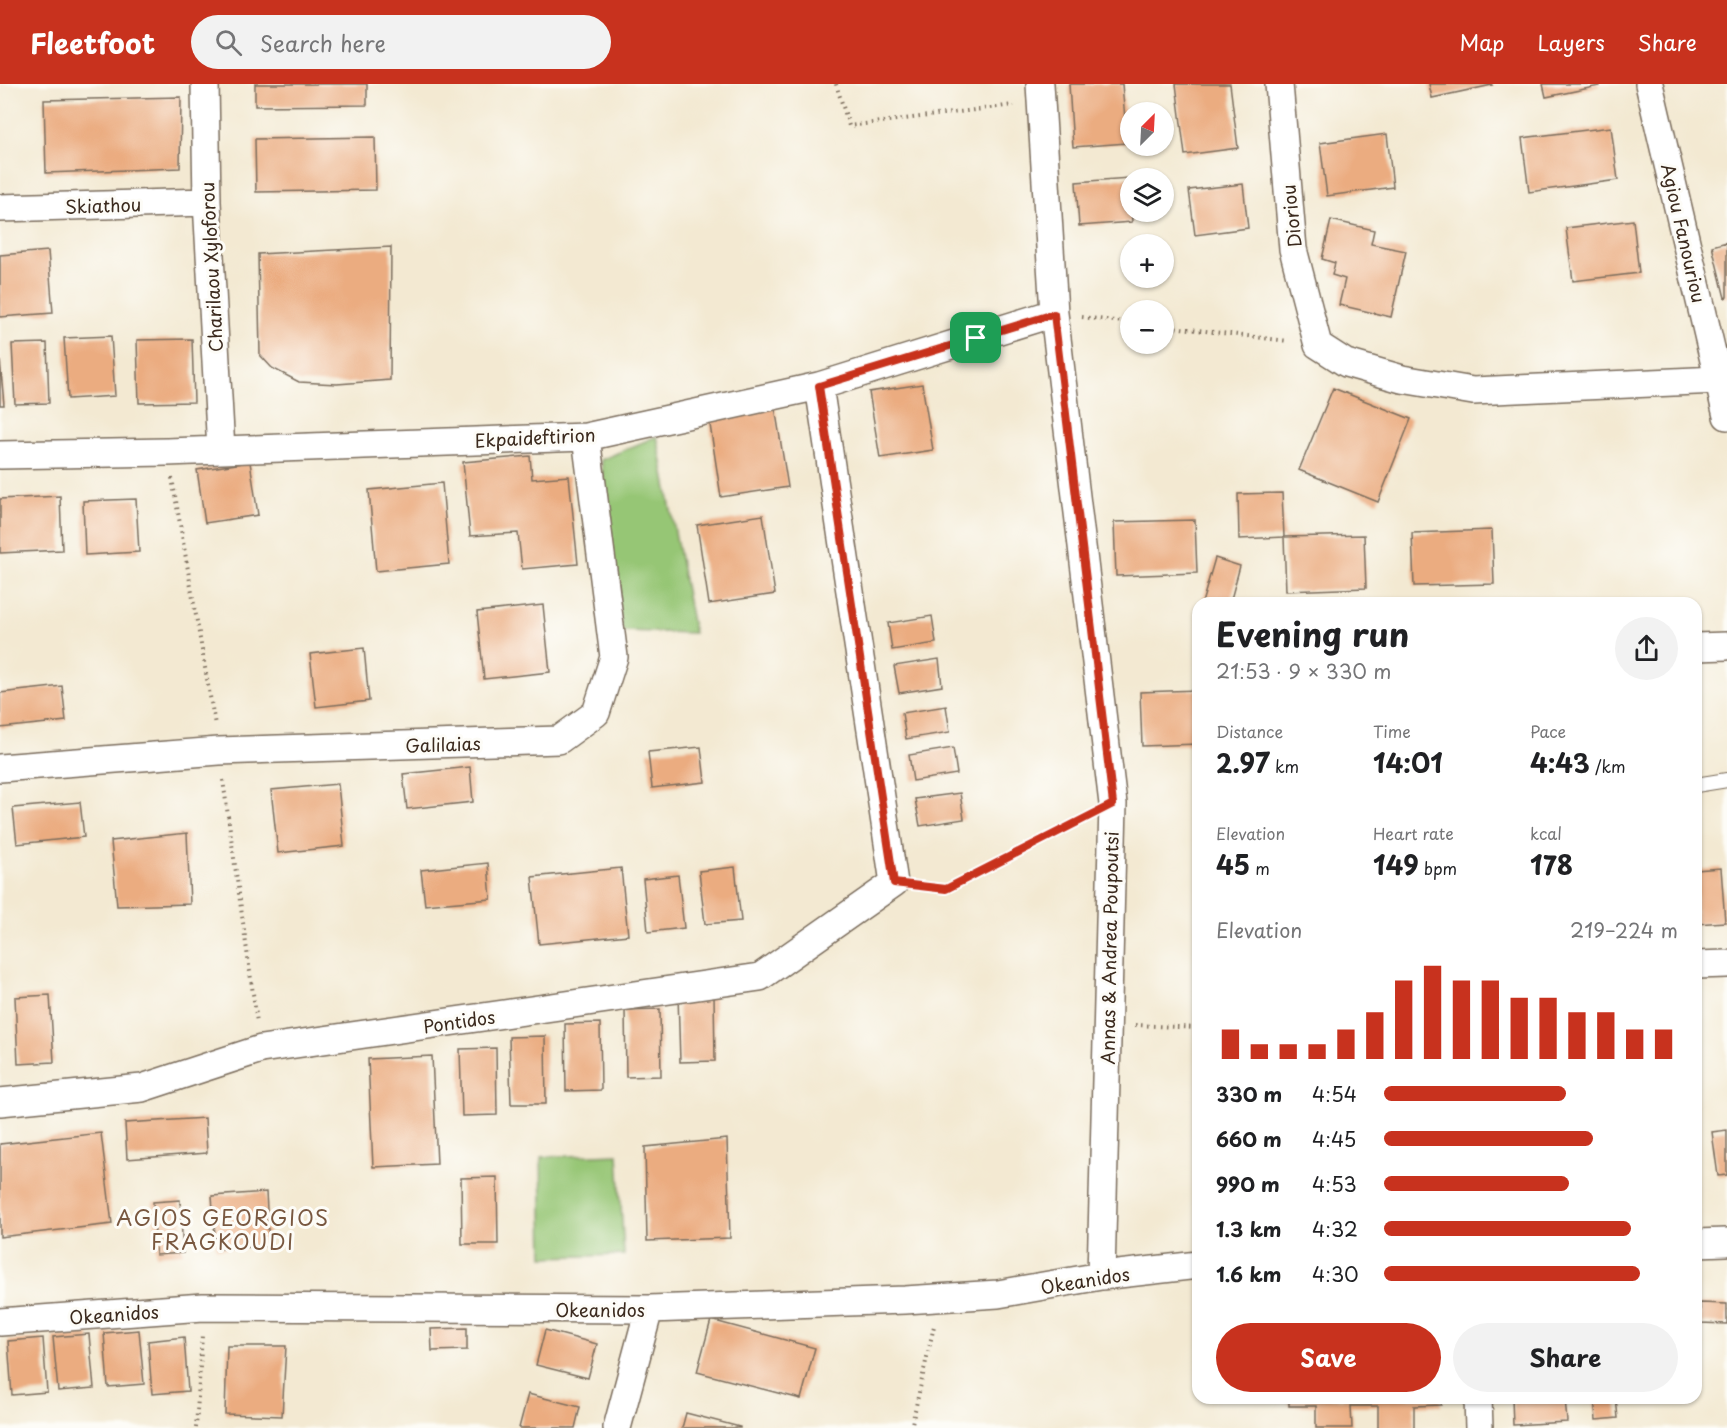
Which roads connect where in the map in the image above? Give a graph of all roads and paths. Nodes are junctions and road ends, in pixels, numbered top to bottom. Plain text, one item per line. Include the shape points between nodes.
1 (205, 84) edge
2 (836, 84) edge
3 (1279, 84) edge
4 (1649, 84) edge
5 (1041, 93) edge
6 (207, 202) junction
7 (0, 208) edge
8 (1054, 314) junction
9 (1120, 321) edge
10 (1174, 327) edge
11 (1318, 345) junction
12 (1718, 380) junction
13 (819, 386) junction
14 (1727, 416) edge
15 (586, 437) junction
16 (220, 450) junction
17 (0, 455) edge
18 (1727, 646) edge
19 (1702, 647) edge
20 (0, 768) edge
21 (1727, 780) edge
22 (1702, 784) edge
23 (1113, 804) junction
24 (894, 883) junction
25 (1727, 964) edge
26 (1702, 965) edge
27 (1107, 1023) junction
28 (1192, 1028) edge
29 (0, 1102) edge
30 (1727, 1242) edge
31 (1702, 1243) edge
32 (1192, 1265) edge
33 (1101, 1276) junction
34 (940, 1298) junction
35 (203, 1307) junction
36 (649, 1309) junction
37 (0, 1322) edge
38 (1478, 1404) edge
39 (196, 1428) edge
40 (617, 1428) edge
41 (911, 1428) edge
42 (1479, 1428) edge

1 - 6 street, Charilaou Xyloforou
2 - 5 path via 849,126
3 - 11 street, Dioriou via 1293,249
4 - 12 street, Agiou Fanouriou
5 - 8 street, Annas & Andrea Poupoutsi
6 - 7 street, Skiathou
6 - 16 street, Charilaou Xyloforou
8 - 9 path
8 - 13 street, Ekpaideftirion
8 - 23 street, Annas & Andrea Poupoutsi
10 - 11 path
11 - 12 street via 1346,363 1402,379 1473,391
12 - 14 street, Agiou Fanouriou
13 - 15 street, Ekpaideftirion
13 - 24 street
15 - 16 street, Ekpaideftirion
15 - 20 street, Galilaias via 614,657 596,713 559,740 219,751
16 - 17 street, Ekpaideftirion
18 - 19 street
21 - 22 lane
23 - 24 path via 946,889
23 - 27 street, Annas & Andrea Poupoutsi
24 - 29 street, Pontidos via 760,978 261,1049 142,1088
25 - 26 street
27 - 28 path
27 - 33 street, Annas & Andrea Poupoutsi
30 - 31 street
32 - 33 street, Okeanidos
33 - 34 street, Okeanidos via 999,1294
34 - 36 street, Okeanidos
34 - 41 path
35 - 36 street, Okeanidos
35 - 37 street, Okeanidos
35 - 39 path
36 - 40 street
38 - 42 street

